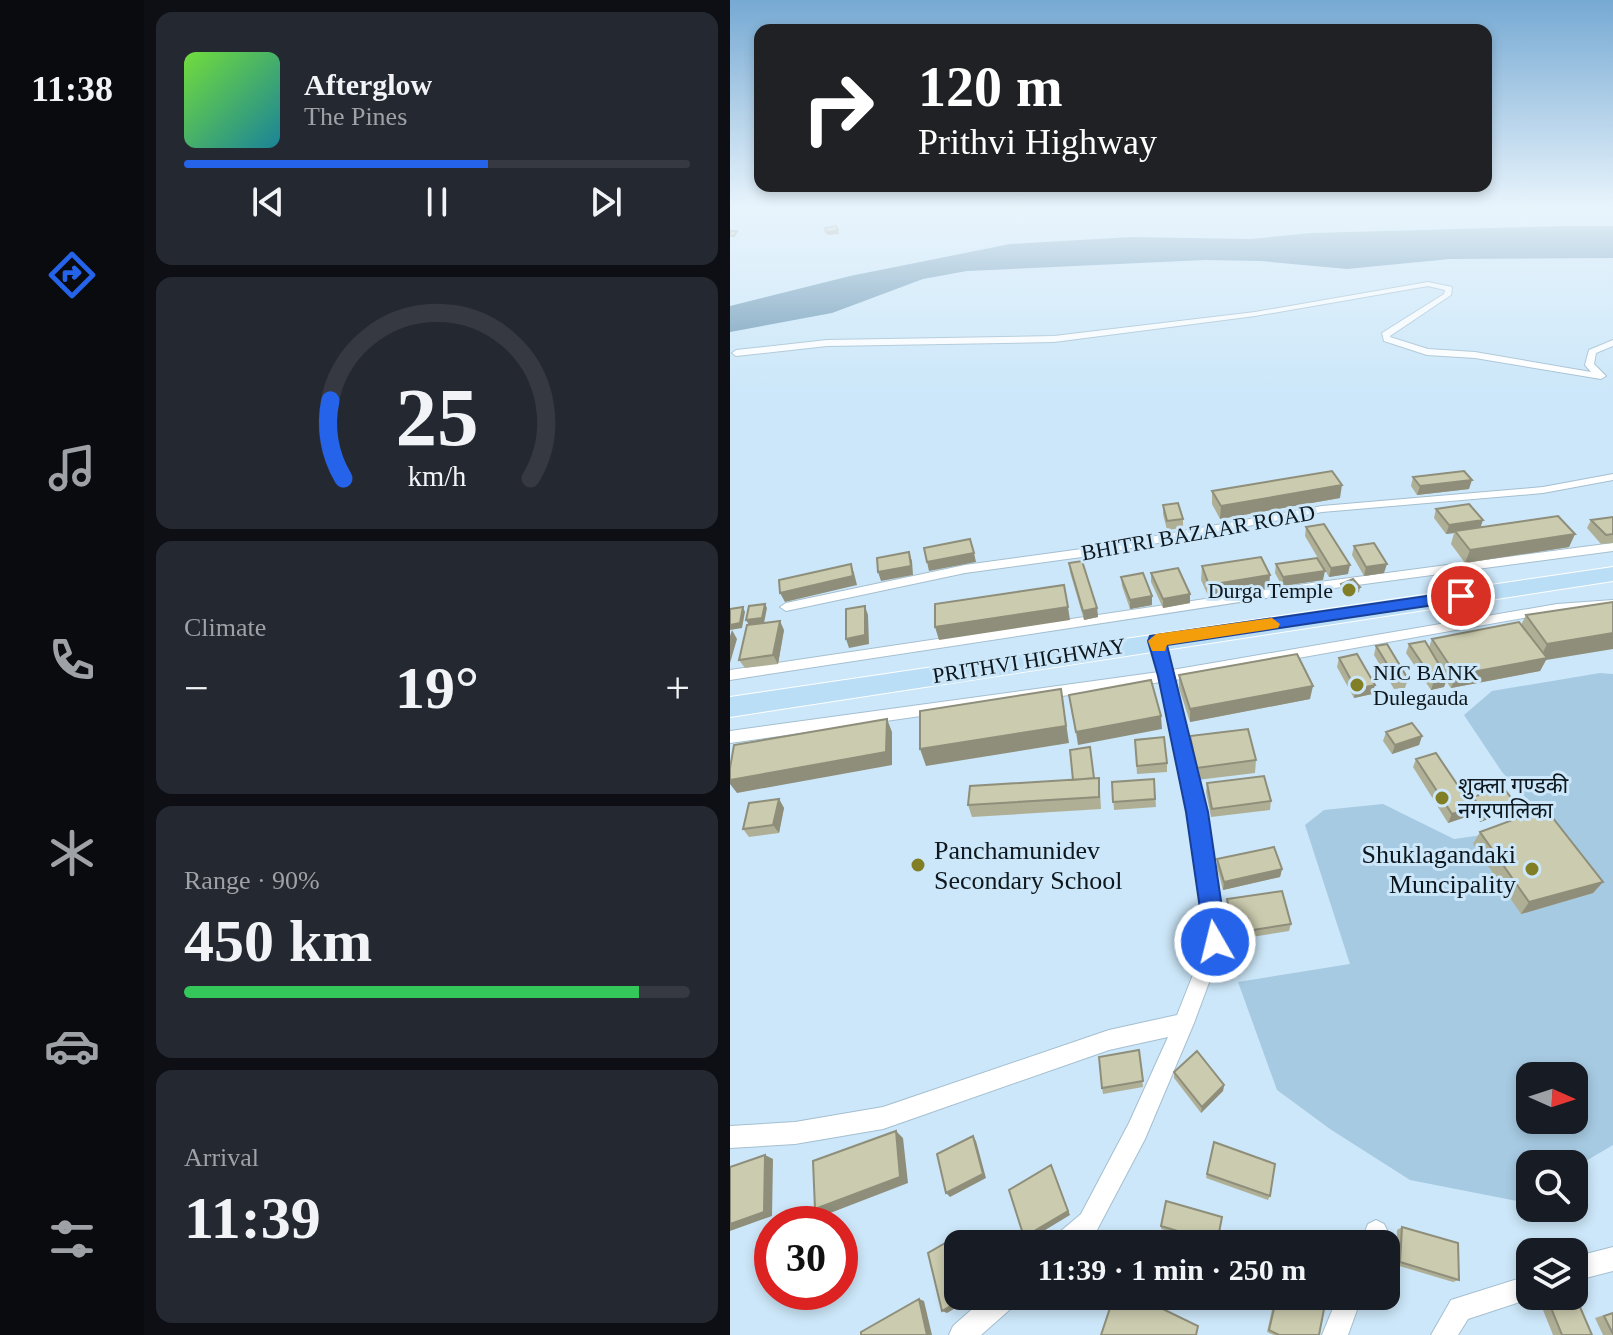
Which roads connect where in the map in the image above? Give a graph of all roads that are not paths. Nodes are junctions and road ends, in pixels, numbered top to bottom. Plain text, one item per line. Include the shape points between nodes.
1 (1613, 343) edge
2 (736, 353) dead end
3 (1601, 376) junction
4 (1613, 377) edge
5 (1613, 477) edge
6 (1613, 547) edge
7 (1613, 574) edge
8 (1613, 604) edge
9 (786, 607) dead end
10 (1156, 641) junction
11 (730, 675) edge
12 (1167, 676) junction
13 (730, 707) edge
14 (730, 737) edge
15 (1184, 1023) junction
16 (730, 1137) edge
17 (1080, 1230) edge
18 (1613, 1259) edge
19 (1588, 1265) edge
20 (1516, 1291) edge
21 (990, 1310) edge
22 (1345, 1310) edge
23 (962, 1335) edge
24 (1335, 1335) edge
25 (1444, 1335) edge

1 - 3 street via 1592,352 1589,365
2 - 3 street via 827,343 1054,339 1255,314 1428,284 1445,286 1447,295 1385,335 1387,339 1427,352
3 - 4 street
5 - 9 street, BHITRI BAZAAR ROAD via 1543,490 1322,509 965,569
6 - 11 street
7 - 10 highway, PRITHVI HIGHWAY
8 - 12 street via 1557,608
10 - 12 street
10 - 13 highway, PRITHVI HIGHWAY
12 - 14 street
12 - 15 street via 1197,812 1215,942
15 - 16 street via 1109,1040 883,1118 795,1133
15 - 17 street via 1137,1131 1089,1222
18 - 19 street
20 - 25 street via 1460,1309
21 - 23 street
22 - 24 street

